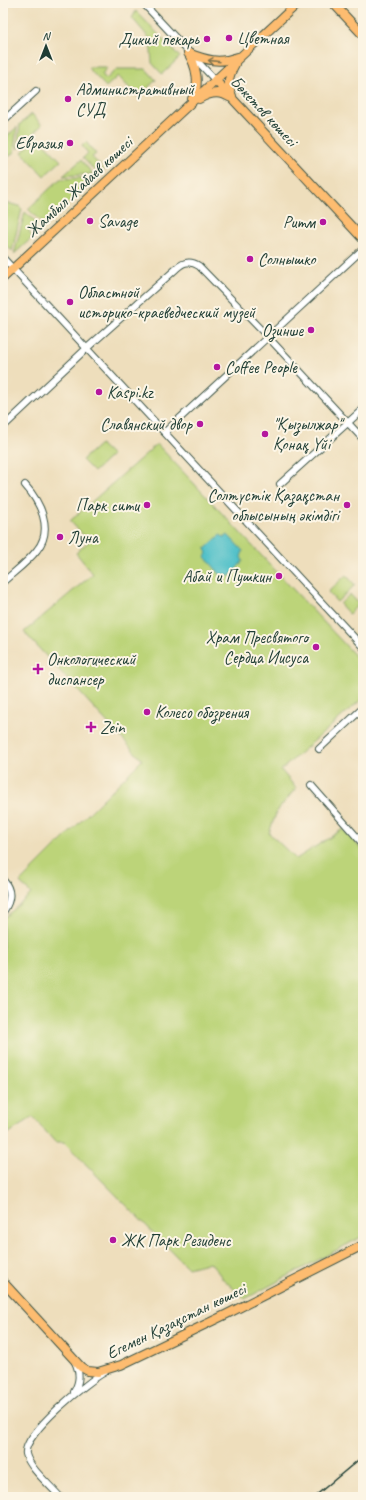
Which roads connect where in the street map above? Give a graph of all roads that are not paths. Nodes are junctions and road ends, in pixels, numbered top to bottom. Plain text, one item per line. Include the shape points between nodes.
1 (143, 3) edge
2 (298, 3) edge
3 (333, 3) edge
4 (363, 35) edge
5 (188, 53) junction
6 (240, 56) junction
7 (215, 80) junction
8 (36, 91) dead end
9 (236, 102) junction
10 (189, 105) junction
11 (3, 121) edge
12 (363, 239) edge
13 (363, 249) edge
14 (3, 258) edge
15 (13, 269) junction
16 (3, 278) edge
17 (268, 336) junction
18 (87, 348) junction
19 (363, 409) edge
20 (348, 423) junction
21 (3, 427) edge
22 (164, 432) junction
23 (363, 439) edge
24 (280, 484) dead end
25 (25, 485) dead end
26 (3, 582) edge
27 (363, 647) edge
28 (363, 708) edge
29 (319, 749) dead end
30 (311, 785) dead end
31 (363, 844) edge
32 (5, 882) edge
33 (3, 912) edge
34 (363, 1245) edge
35 (3, 1282) edge
36 (74, 1361) junction
37 (114, 1368) junction
38 (69, 1399) junction
39 (60, 1497) edge

1 - 5 street, Бөкетов көшесі
2 - 6 main road, Жамбыл Жабаев көшесі
3 - 4 main road
6 -> 5 main road via 230,60 214,61
5 - 7 street, Бөкетов көшесі
5 - 10 main road via 194,64 196,80 195,95
6 - 7 main road, Жамбыл Жабаев көшесі
6 - 9 main road via 228,81 230,92
7 - 9 main road, Бөкетов көшесі
7 - 10 main road, Жамбыл Жабаев көшесі
8 - 11 street
9 - 10 main road via 227,95 216,93 208,94
9 - 12 main road, Бөкетов көшесі
10 - 15 main road, Жамбыл Жабаев көшесі
13 - 17 street
14 - 15 street
15 - 16 main road, Жамбыл Жабаев көшесі
15 - 18 street
17 - 18 street via 199,266 187,262
17 - 20 street
17 - 22 street
18 - 21 street
18 - 22 street
19 - 20 street
20 - 23 street
20 - 24 street
22 - 27 street
25 - 26 street via 35,496 41,509 44,537 34,553
28 - 29 street
30 - 31 street
32 - 33 street via 10,897
34 - 37 main road, Егемен Қазақстан көшесі
35 - 36 main road
36 - 37 main road via 84,1370 91,1372
36 - 38 street via 79,1380
37 - 38 street, Егемен Қазақстан көшесі via 90,1381
38 - 39 street, Егемен Қазақстан көшесі via 33,1434 26,1452 32,1465

